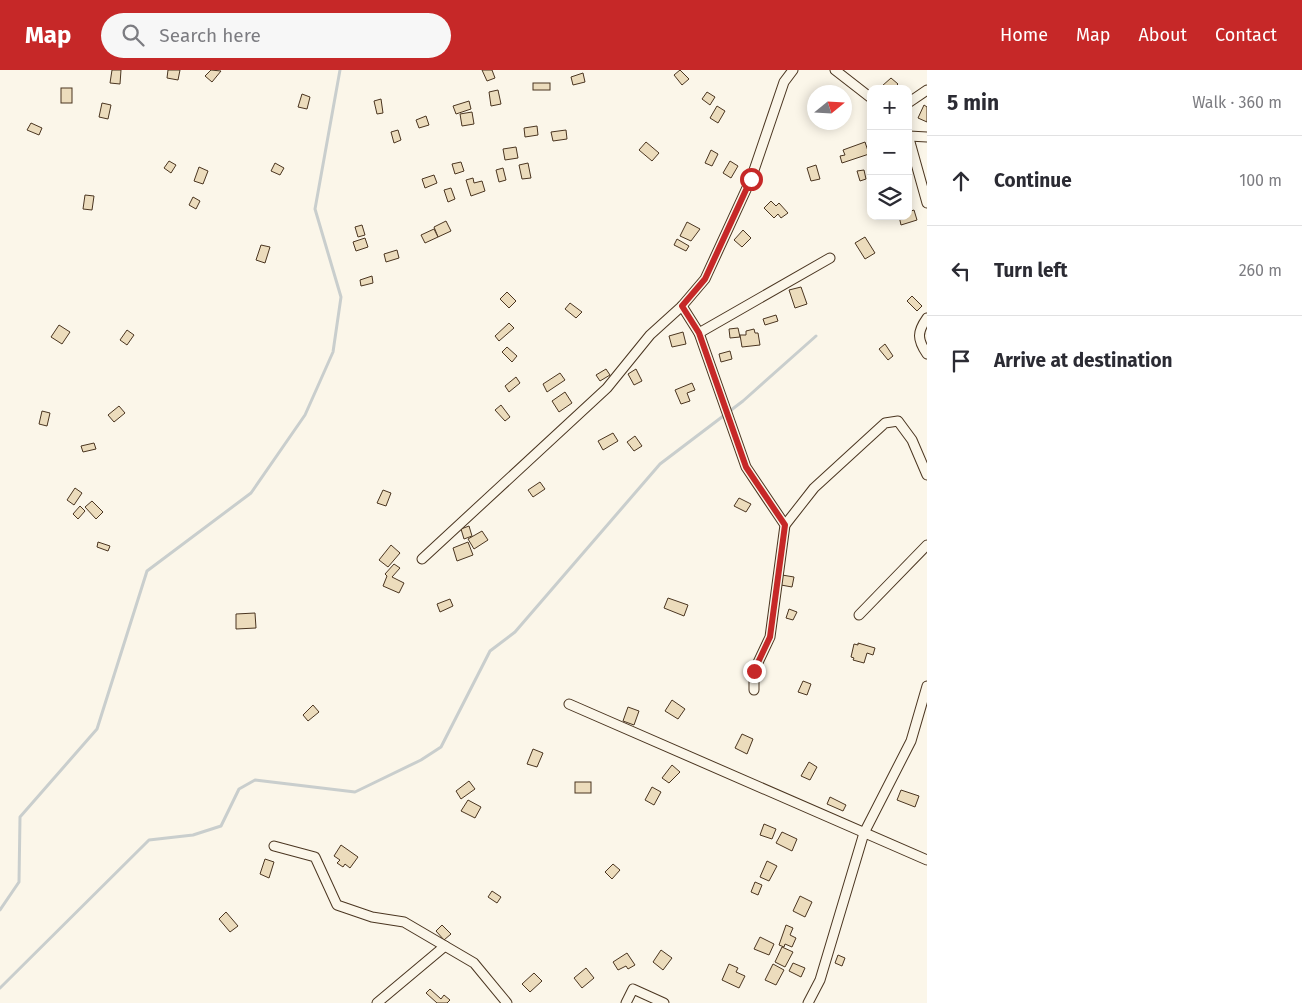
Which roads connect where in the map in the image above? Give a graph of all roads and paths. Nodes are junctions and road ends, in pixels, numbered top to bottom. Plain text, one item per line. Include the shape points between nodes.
1 (793, 70) edge
2 (835, 70) edge
3 (927, 90) edge
4 (867, 95) edge
5 (912, 101) edge
6 (912, 135) edge
7 (927, 137) edge
8 (912, 146) edge
9 (927, 203) edge
10 (830, 258) dead end
11 (682, 306) junction
12 (927, 318) edge
13 (699, 333) junction
14 (927, 354) edge
15 (927, 475) edge
16 (785, 525) junction
17 (927, 545) edge
18 (422, 559) dead end
19 (858, 615) dead end
20 (927, 688) edge
21 (754, 690) dead end
22 (568, 704) dead end
23 (864, 833) junction
24 (274, 846) dead end
25 (927, 860) edge
26 (445, 946) junction
27 (377, 1003) edge
28 (506, 1003) edge
29 (626, 1003) edge
30 (664, 1003) edge
31 (808, 1003) edge

1 - 11 street via 784,82 751,179 705,279
2 - 4 street
3 - 5 street
6 - 7 street
8 - 9 street
10 - 13 street
11 - 13 street
11 - 18 street via 650,335 607,388
12 - 14 street via 918,330 919,342
13 - 16 street via 746,467
15 - 16 street via 912,440 898,421 884,423 814,488
16 - 21 street via 770,637 754,671
17 - 19 street
20 - 23 street via 911,742
22 - 23 street
23 - 25 street
23 - 31 street via 820,980
24 - 26 street via 315,857 337,905 372,917 404,922
26 - 27 street
26 - 28 street via 474,963
29 - 30 street via 633,989

